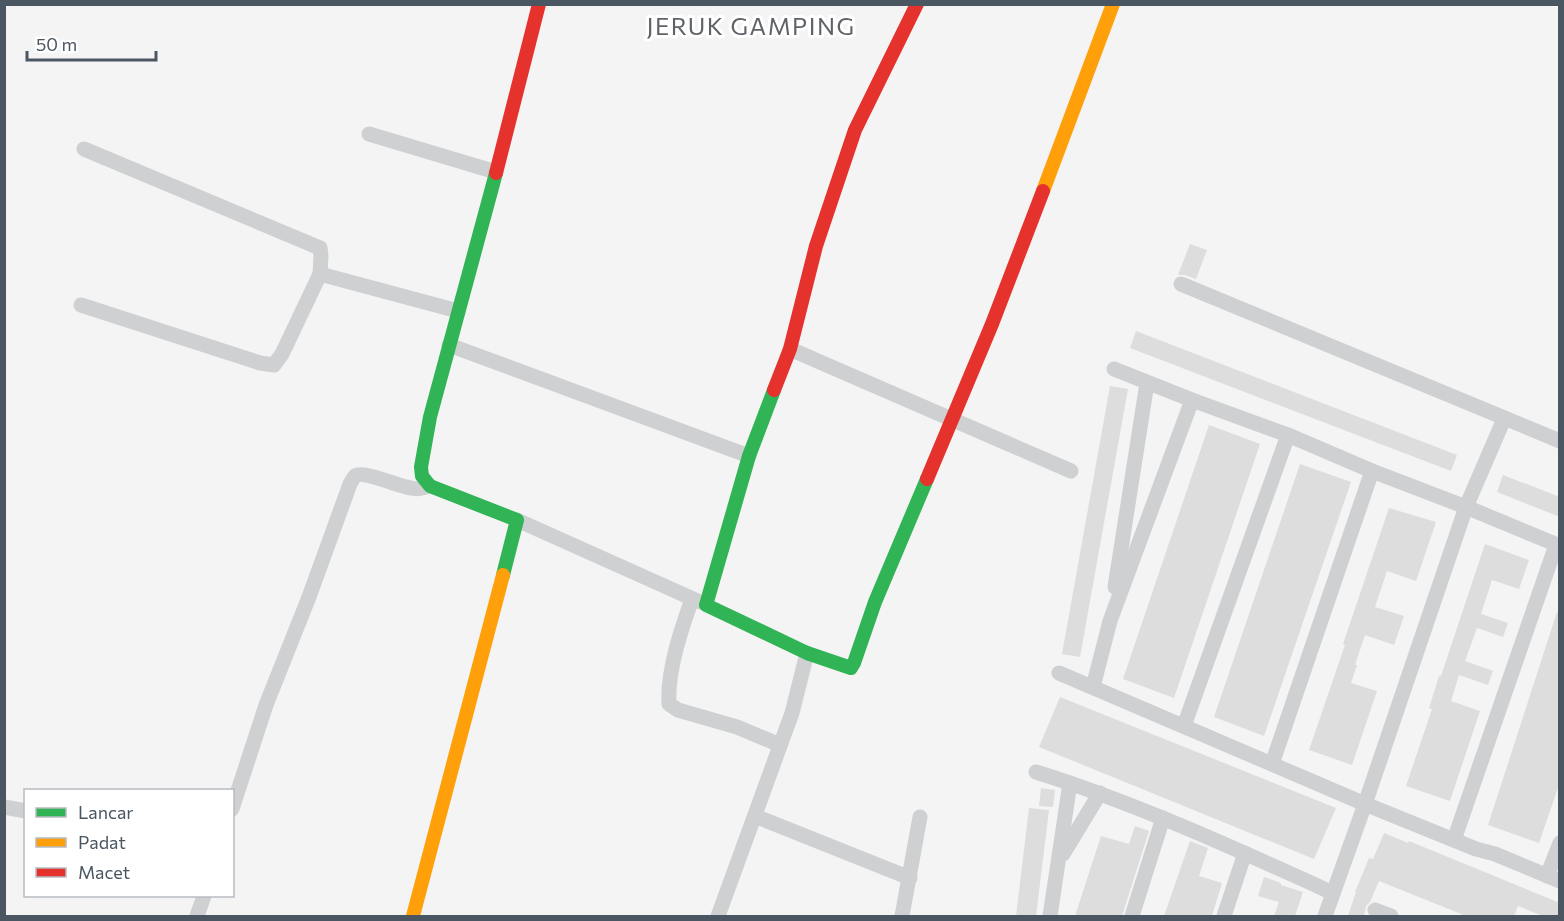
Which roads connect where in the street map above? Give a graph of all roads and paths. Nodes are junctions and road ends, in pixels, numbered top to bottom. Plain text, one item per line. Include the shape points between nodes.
1 (539, 4) edge
2 (917, 4) edge
3 (1113, 4) edge
4 (369, 134) dead end
5 (84, 149) dead end
6 (496, 172) junction
7 (320, 274) junction
8 (1181, 284) dead end
9 (81, 305) dead end
10 (459, 311) junction
11 (449, 345) junction
12 (790, 349) junction
13 (1114, 369) dead end
14 (1146, 383) junction
15 (1192, 400) junction
16 (952, 419) junction
17 (1504, 419) junction
18 (1288, 435) junction
19 (1560, 441) edge
20 (749, 456) junction
21 (1071, 471) dead end
22 (1372, 471) junction
23 (430, 486) junction
24 (1466, 507) junction
25 (517, 520) junction
26 (1558, 545) edge
27 (699, 602) junction
28 (1110, 621) junction
29 (807, 653) junction
30 (1059, 673) dead end
31 (1093, 687) junction
32 (1184, 726) junction
33 (780, 745) junction
34 (1272, 764) junction
35 (1036, 772) dead end
36 (1070, 783) junction
37 (1100, 793) junction
38 (234, 803) edge
39 (1365, 804) junction
40 (4, 807) edge
41 (24, 812) edge
42 (755, 816) junction
43 (920, 817) dead end
44 (1162, 818) junction
45 (1455, 840) junction
46 (1560, 843) edge
47 (1245, 853) junction
48 (1058, 862) junction
49 (910, 878) junction
50 (1553, 879) edge
51 (1333, 893) junction
52 (204, 897) edge
53 (1375, 910) dead end
54 (197, 916) edge
55 (413, 916) edge
56 (718, 916) edge
57 (902, 916) edge
58 (1050, 916) edge
59 (1132, 916) edge
60 (1224, 916) edge
61 (1325, 916) edge
62 (1391, 916) edge

1 - 6 street
2 - 12 street via 855,130 816,246
3 - 16 street
4 - 6 street
5 - 7 street via 320,248
6 - 10 street
7 - 9 street via 274,364 260,363
7 - 10 street
8 - 17 street
10 - 11 street
11 - 20 street
11 - 23 street via 423,451 422,476
12 - 16 street
12 - 20 street
13 - 14 street
14 - 15 street
14 - 28 street
15 - 18 street
15 - 28 street
16 - 21 street
16 - 29 street via 851,668
17 - 19 street
17 - 24 street
18 - 22 street
18 - 32 street
20 - 27 street
22 - 24 street
22 - 34 street
23 - 25 street
23 - 38 street via 411,489 354,476 266,705
24 - 26 street
24 - 39 street
25 - 27 street
25 - 55 street
26 - 45 street
27 - 29 street
27 - 33 street via 678,638 669,704
28 - 31 street
29 - 33 street
30 - 31 street
31 - 32 street
32 - 34 street
33 - 42 street
34 - 39 street
35 - 36 street
36 - 37 street
36 - 48 street
37 - 44 street
37 - 48 street
39 - 45 street
39 - 51 street
40 - 41 street
42 - 49 street
42 - 56 street
43 - 49 street
44 - 47 street
44 - 59 street
45 - 50 street
46 - 50 street
47 - 51 street
47 - 60 street
48 - 58 street
49 - 57 street
51 - 61 street
52 - 54 street
53 - 62 street

